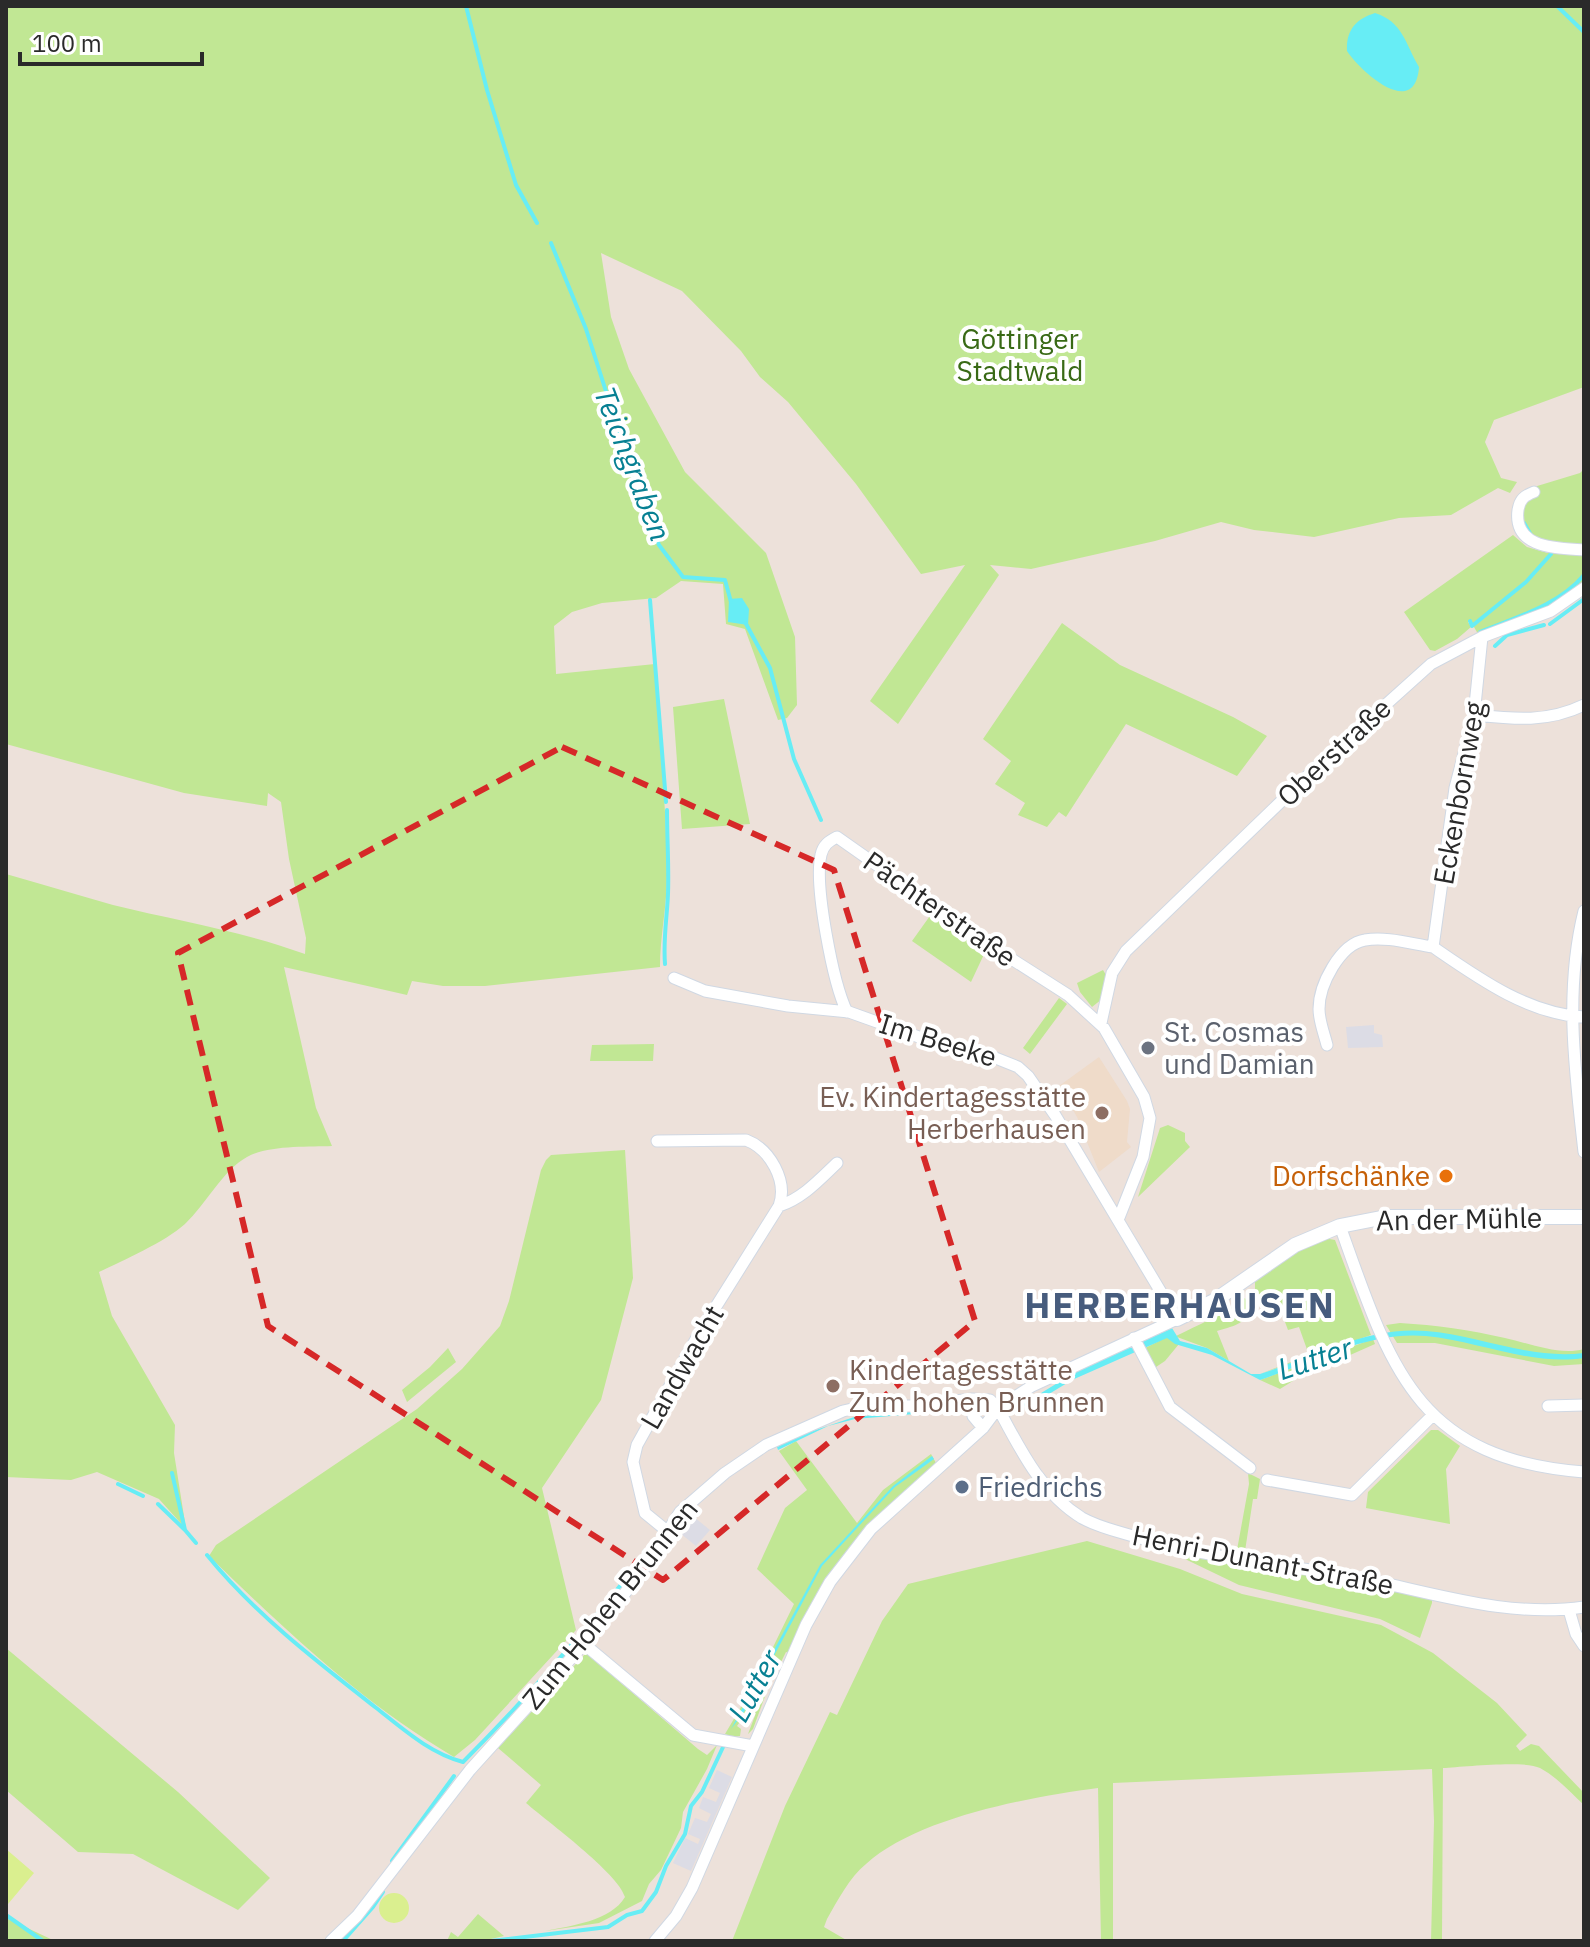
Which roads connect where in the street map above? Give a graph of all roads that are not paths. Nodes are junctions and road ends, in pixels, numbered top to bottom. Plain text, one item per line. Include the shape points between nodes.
1 (1534, 492) dead end
2 (1584, 550) edge
3 (1584, 588) edge
4 (1482, 637) junction
5 (1584, 705) edge
6 (1474, 715) junction
7 (1584, 911) edge
8 (1433, 947) junction
9 (674, 978) dead end
10 (847, 1012) junction
11 (1578, 1017) edge
12 (1101, 1023) junction
13 (1327, 1045) dead end
14 (657, 1141) dead end
15 (1584, 1152) edge
16 (837, 1163) dead end
17 (779, 1206) junction
18 (1584, 1217) edge
19 (1118, 1220) junction
20 (1340, 1226) junction
21 (1177, 1319) junction
22 (1137, 1344) junction
23 (972, 1399) junction
24 (1584, 1405) edge
25 (1548, 1406) dead end
26 (998, 1408) junction
27 (1433, 1415) junction
28 (983, 1428) junction
29 (1250, 1468) dead end
30 (1584, 1472) edge
31 (1267, 1480) dead end
32 (667, 1531) junction
33 (1584, 1607) edge
34 (1569, 1610) junction
35 (584, 1644) junction
36 (1584, 1646) edge
37 (753, 1746) junction
38 (331, 1941) edge
39 (655, 1941) edge

1 - 2 street via 1520,502 1523,534 1548,548
3 - 4 street, Oberstraße via 1551,611
4 - 6 street, Eckenbornweg
4 - 12 street, Oberstraße via 1408,682 1117,963
5 - 6 street via 1532,720
6 - 8 street, Eckenbornweg via 1455,788
7 - 11 street via 1577,941
8 - 11 street via 1545,1012
8 - 13 street via 1368,939 1346,950 1320,995
9 - 10 street, Im Beeke via 705,991
10 - 12 street, Pächterstraße via 833,972 820,872 822,850 833,838 841,838
10 - 19 street, Im Beeke via 1020,1069 1055,1115
11 - 15 street
12 - 19 street via 1144,1097 1150,1118 1147,1143
14 - 17 street via 746,1140 759,1145 779,1180
16 - 17 street, Landwacht via 792,1202
17 - 32 street, Landwacht via 637,1445 633,1462 645,1513
18 - 20 street, An der Mühle via 1386,1217
19 - 21 street, Im Beeke
20 - 21 street, An der Mühle via 1295,1245 1214,1301
20 - 27 street via 1374,1321 1399,1371
21 - 22 street, An der Mühle
22 - 26 street, An der Mühle via 1032,1386
22 - 29 street via 1170,1407
23 - 26 street, Zum Hohen Brunnen via 990,1400
23 - 28 street via 973,1416
23 - 32 street, Zum Hohen Brunnen via 865,1406 793,1431 725,1473 680,1512
24 - 25 street
26 - 28 street
26 - 34 street, Henri-Dunant-Straße via 1041,1482 1069,1509 1101,1527 1187,1550 1493,1605
27 - 30 street via 1498,1456
27 - 31 street via 1352,1495
28 - 37 street via 871,1529 839,1569 806,1625
32 - 35 street, Zum Hohen Brunnen
33 - 34 street, Henri-Dunant-Straße
34 - 36 street
35 - 37 street via 690,1733
35 - 38 street, Zum Hohen Brunnen via 470,1770 357,1916
37 - 39 street via 692,1888

